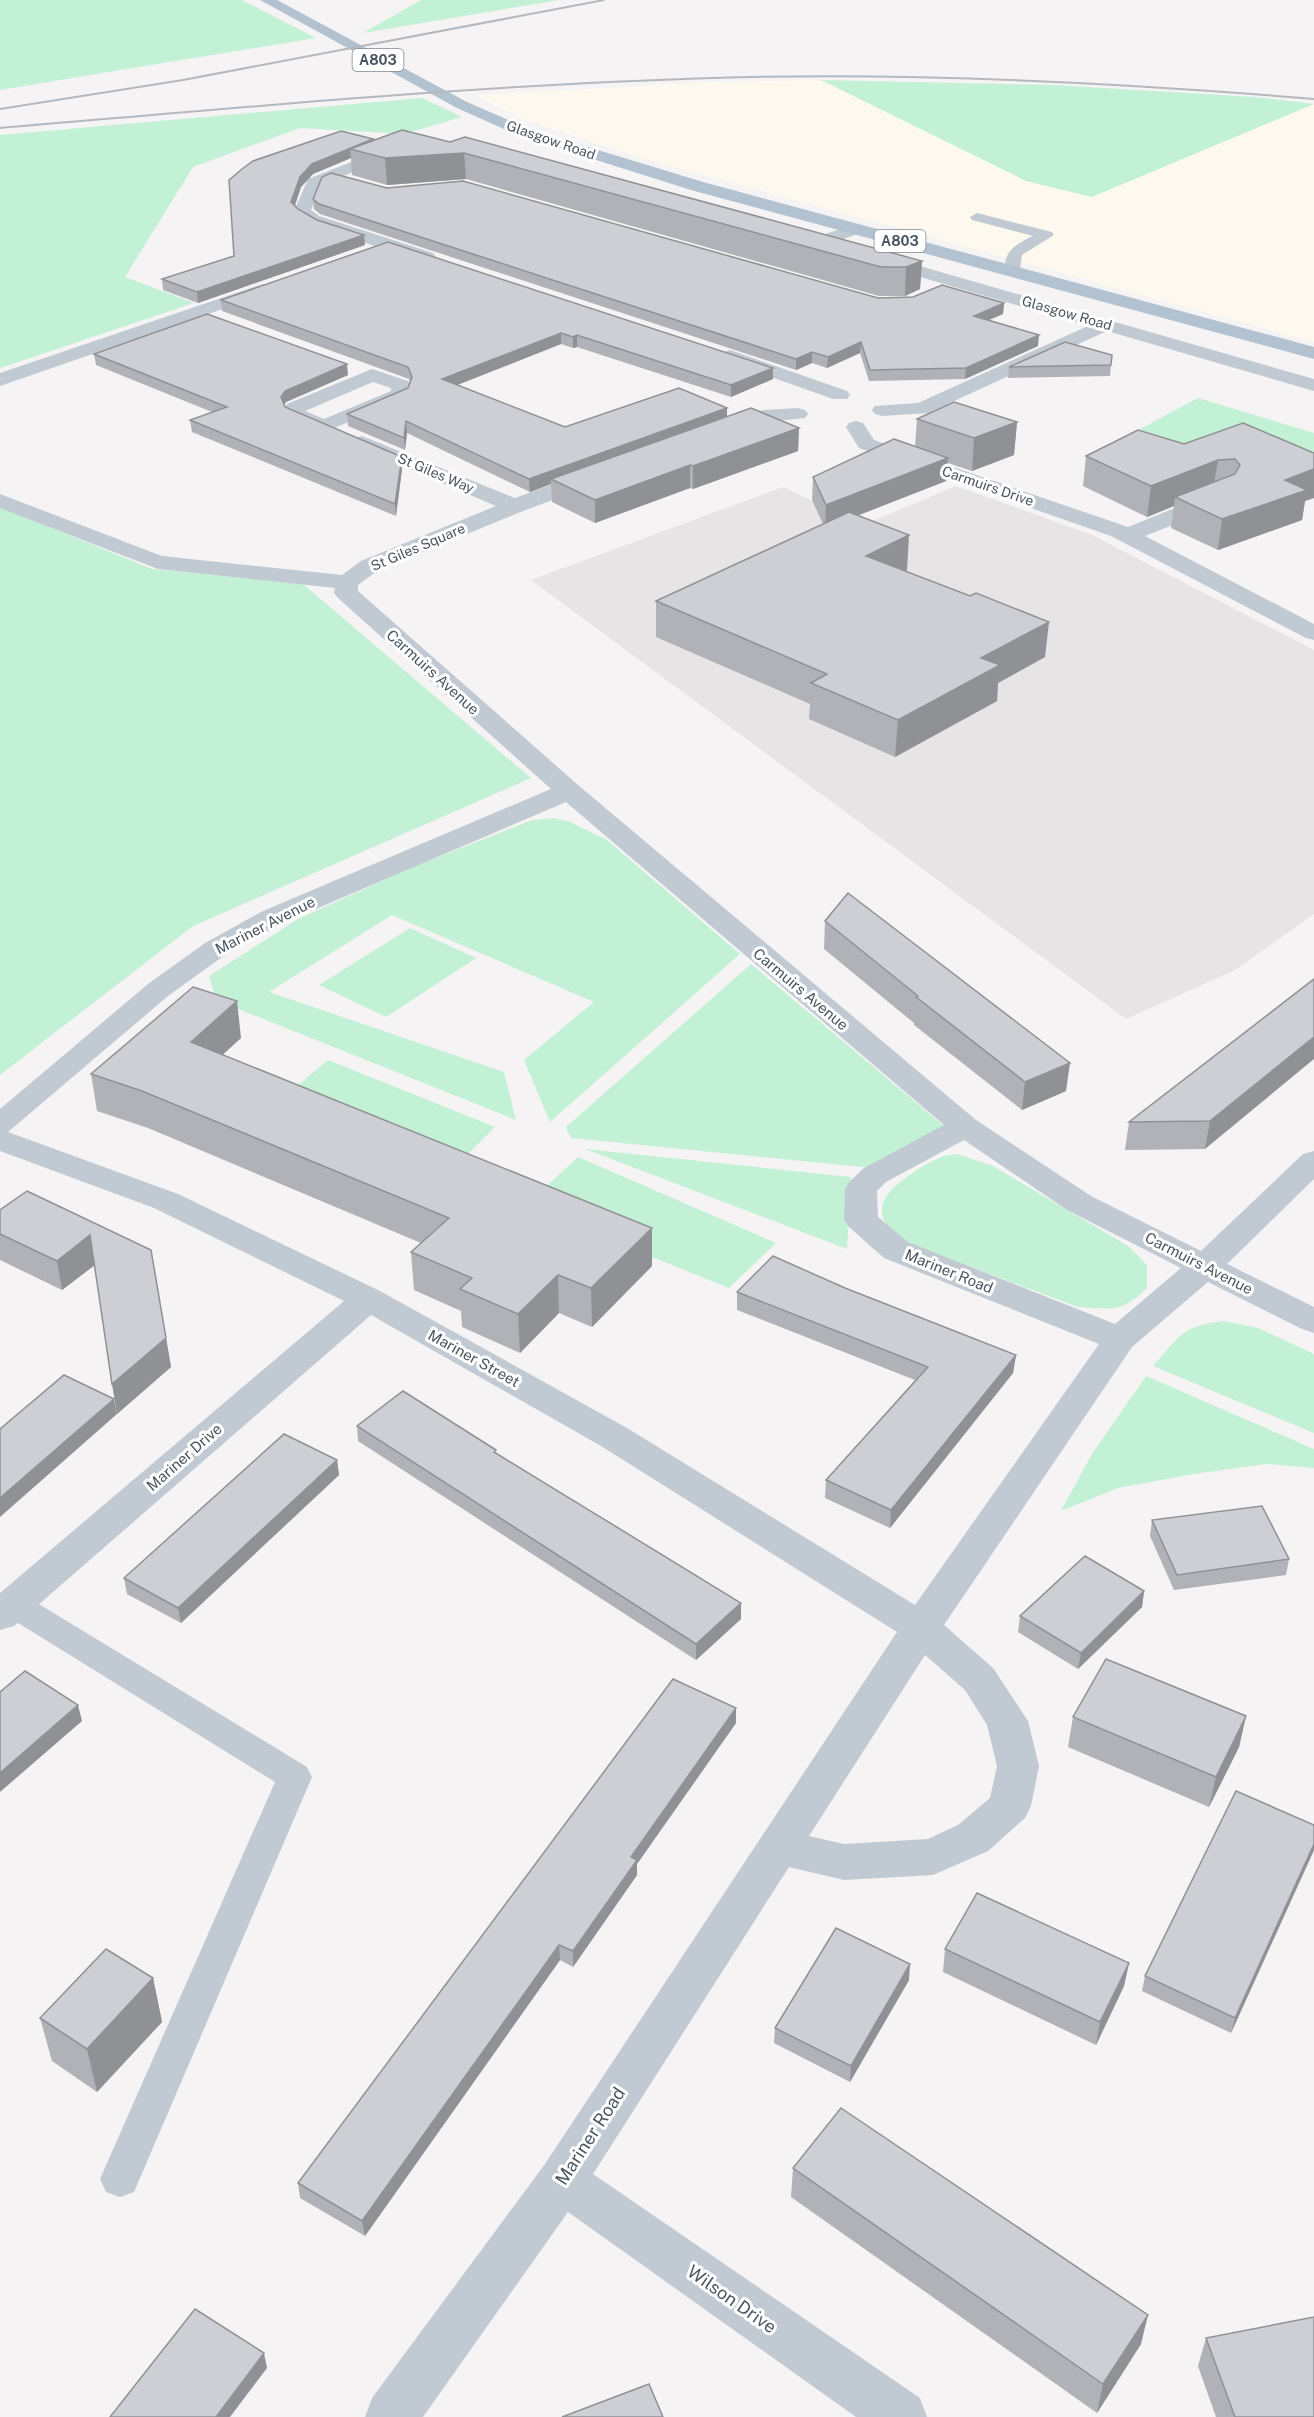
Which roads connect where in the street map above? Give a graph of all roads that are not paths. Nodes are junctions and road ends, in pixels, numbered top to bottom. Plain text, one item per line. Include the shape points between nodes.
1 (267, 0) edge
2 (407, 145) edge
3 (327, 175) junction
4 (357, 183) edge
5 (977, 217) dead end
6 (855, 229) junction
7 (389, 245) junction
8 (366, 253) edge
9 (445, 263) edge
10 (1014, 272) junction
11 (957, 281) junction
12 (276, 284) edge
13 (937, 290) edge
14 (197, 312) junction
15 (219, 320) edge
16 (1107, 324) junction
17 (713, 351) edge
18 (1314, 352) edge
19 (351, 367) dead end
20 (372, 375) junction
21 (0, 380) edge
22 (1314, 385) edge
23 (840, 395) junction
24 (882, 410) junction
25 (816, 422) junction
26 (324, 426) junction
27 (856, 427) junction
28 (710, 435) edge
29 (612, 471) edge
30 (1196, 486) edge
31 (0, 500) edge
32 (515, 506) junction
33 (1127, 535) junction
34 (347, 582) junction
35 (1314, 633) edge
36 (569, 791) junction
37 (0, 1125) edge
38 (965, 1127) junction
39 (0, 1140) edge
40 (1314, 1161) edge
41 (1205, 1266) junction
42 (368, 1299) junction
43 (1314, 1321) edge
44 (1120, 1339) junction
45 (6, 1609) edge
46 (921, 1628) junction
47 (778, 1846) junction
48 (120, 2179) dead end
49 (562, 2180) junction
50 (391, 2417) edge
51 (902, 2417) edge

1 - 6 main road, Glasgow Road / A803 via 462,105 523,132
2 - 3 street
3 - 4 lane
3 - 7 street via 314,182 302,211 313,220
5 - 10 lane via 1047,235 1019,248 1010,263
6 - 10 main road, Glasgow Road / A803
6 - 11 street, Glasgow Road via 814,241
7 - 8 street
7 - 9 street
10 - 18 main road, Glasgow Road / A803
11 - 13 lane
11 - 16 street, Glasgow Road
12 - 14 street
14 - 15 street
14 - 21 street
16 - 22 street, Glasgow Road
16 - 24 street via 921,409
17 - 23 street
19 - 20 street
20 - 26 street via 401,386 400,394
20 - 26 street, St Giles Way via 294,408 295,414
23 - 24 street via 871,401
23 - 25 street via 812,399 798,408
24 - 27 street via 876,421
25 - 27 street
25 - 28 street via 764,416
26 - 32 street, St Giles Way
27 - 33 street, Carmuirs Drive via 866,444
29 - 32 street, St Giles Square
30 - 33 street via 1230,500
31 - 34 street via 158,562
32 - 34 street, St Giles Square via 369,566
33 - 35 street, Carmuirs Drive
34 - 36 street, Carmuirs Avenue via 346,593
36 - 37 street, Mariner Avenue via 273,917 215,949 158,990
36 - 38 street, Carmuirs Avenue
38 - 41 street, Carmuirs Avenue via 1079,1203
38 - 44 street, Mariner Road via 875,1175 861,1190 861,1220 896,1250
39 - 42 street, Mariner Street via 166,1201
40 - 41 street, Mariner Road
41 - 43 street, Carmuirs Avenue
41 - 44 street, Mariner Road
42 - 45 street, Mariner Drive
42 - 46 street, Mariner Street via 614,1437
44 - 46 street, Mariner Road
45 - 48 lane via 295,1777
46 - 47 street, Mariner Road
46 - 47 street via 979,1679 1007,1721 1018,1766 1010,1806 973,1838 933,1857 844,1862
47 - 49 street, Mariner Road
49 - 50 street, Mariner Road
49 - 51 street, Wilson Drive

